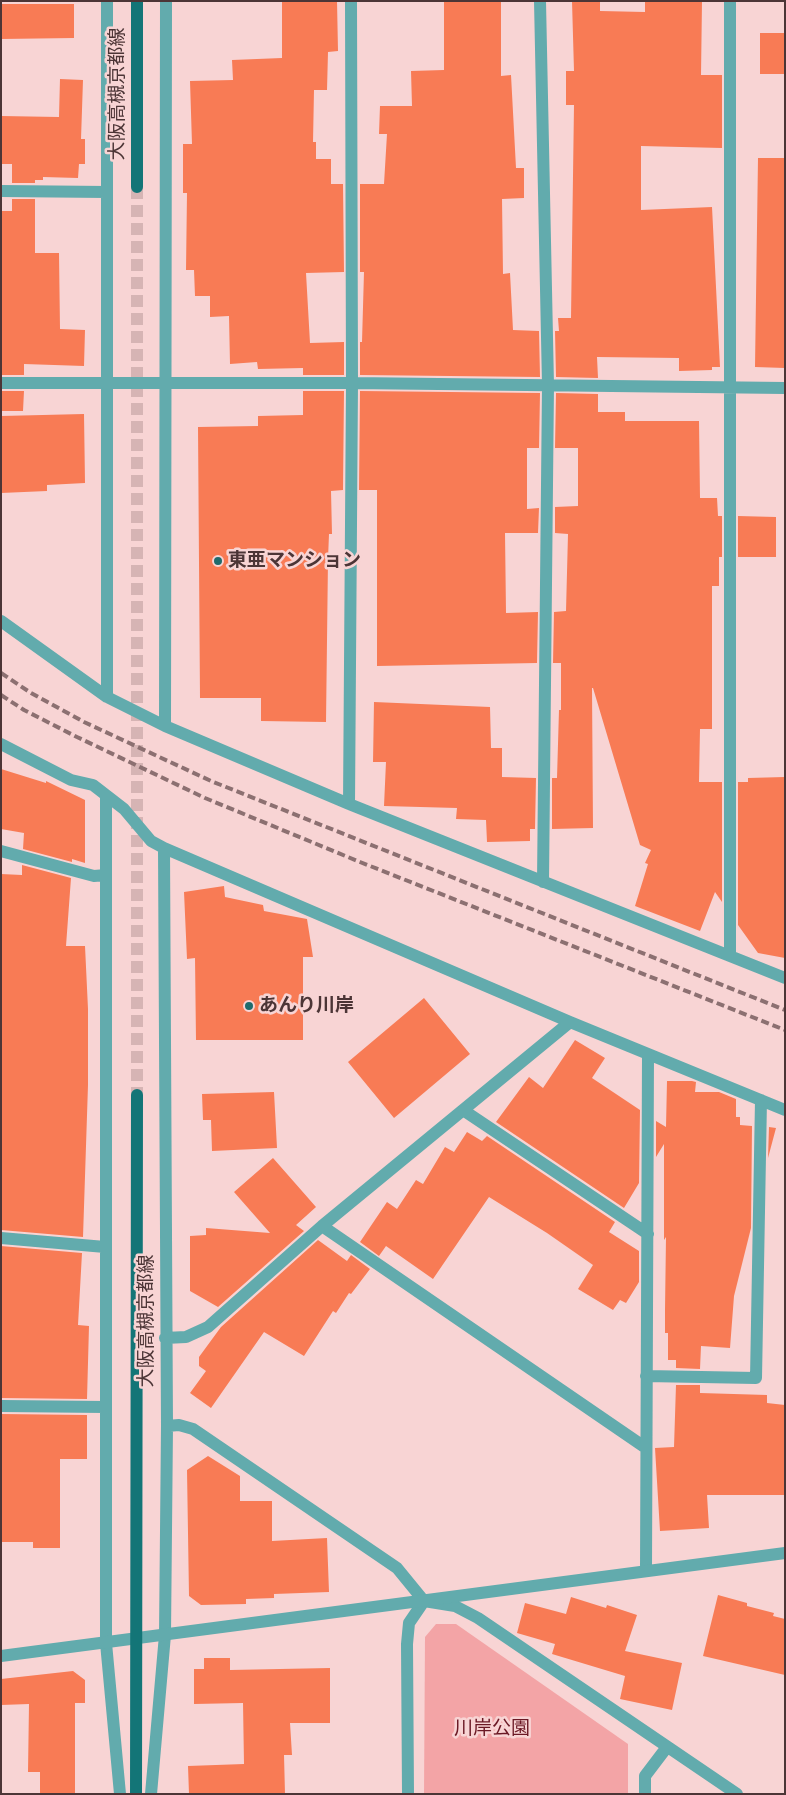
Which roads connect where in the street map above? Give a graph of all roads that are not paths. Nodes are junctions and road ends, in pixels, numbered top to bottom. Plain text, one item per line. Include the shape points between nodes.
1 (107, 1) edge
2 (137, 1) edge
3 (166, 1) edge
4 (351, 1) edge
5 (540, 1) edge
6 (730, 1) edge
7 (137, 187) tunnel mouth
8 (1, 191) edge
9 (107, 192) junction
10 (1, 383) edge
11 (107, 383) junction
12 (166, 383) junction
13 (352, 383) junction
14 (548, 384) junction
15 (731, 388) junction
16 (785, 388) edge
17 (1, 621) edge
18 (107, 697) junction
19 (165, 726) junction
20 (1, 744) edge
21 (106, 795) junction
22 (349, 804) junction
23 (164, 848) junction
24 (1, 851) edge
25 (106, 875) junction
26 (543, 882) junction
27 (730, 956) junction
28 (785, 978) edge
29 (570, 1022) junction
30 (648, 1054) junction
31 (137, 1095) tunnel mouth
32 (761, 1100) junction
33 (463, 1110) junction
34 (785, 1110) edge
35 (322, 1226) junction
36 (648, 1234) junction
37 (1, 1238) edge
38 (105, 1246) junction
39 (165, 1338) junction
40 (646, 1376) junction
41 (1, 1406) edge
42 (106, 1407) junction
43 (167, 1426) junction
44 (646, 1448) junction
45 (785, 1553) edge
46 (646, 1570) junction
47 (424, 1601) junction
48 (165, 1635) junction
49 (136, 1640) junction
50 (106, 1643) junction
51 (1, 1656) edge
52 (667, 1747) junction
53 (120, 1794) edge
54 (136, 1794) edge
55 (151, 1794) edge
56 (408, 1794) edge
57 (645, 1794) edge
58 (737, 1794) edge

1 - 9 street
2 - 7 main road, 大阪高槻京都線
3 - 12 street
4 - 13 street
5 - 14 street
6 - 15 street
8 - 9 street
9 - 11 street
10 - 11 street
11 - 12 street
11 - 18 street
12 - 13 street
12 - 19 street
13 - 14 street
13 - 22 street
14 - 15 street
14 - 26 street
15 - 16 street
15 - 27 street
17 - 18 street
18 - 19 street
19 - 22 street
20 - 21 street via 71,780 93,785
21 - 23 street via 124,809 151,842
21 - 25 street
22 - 26 street
23 - 29 street
23 - 39 street, 大阪高槻京都線
24 - 25 street via 94,876
25 - 38 street
26 - 27 street
27 - 28 street
29 - 30 street
29 - 33 street
30 - 32 street
30 - 36 street
31 - 49 main road, 大阪高槻京都線
32 - 34 street
32 - 40 street via 756,1378
33 - 35 street
33 - 36 street
35 - 39 street via 208,1327 186,1337
35 - 44 street
36 - 40 street
37 - 38 street
38 - 42 street
39 - 43 street, 大阪高槻京都線
40 - 44 street
41 - 42 street
42 - 50 street
43 - 47 street via 179,1425 201,1434 397,1568
43 - 48 street, 大阪高槻京都線
44 - 46 street
45 - 46 street
46 - 47 street
47 - 48 street
47 - 52 street via 455,1606 478,1618
47 - 56 street via 409,1623 408,1630
48 - 49 street
48 - 55 street, 大阪高槻京都線
49 - 50 street
49 - 54 main road, 大阪高槻京都線
50 - 51 street
50 - 53 street
52 - 57 street via 645,1776
52 - 58 street

